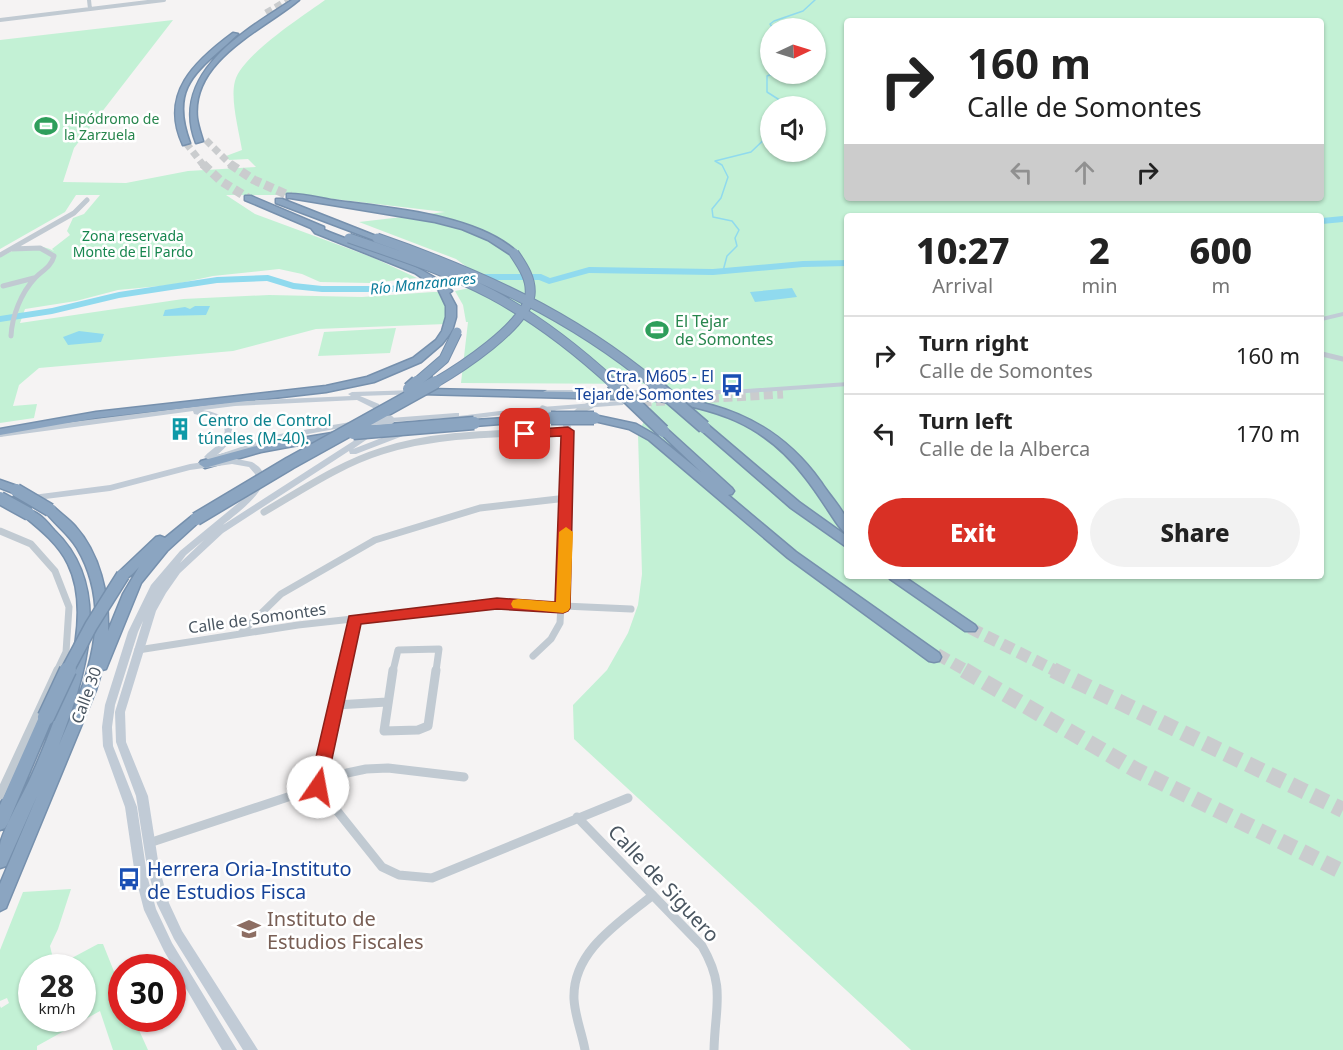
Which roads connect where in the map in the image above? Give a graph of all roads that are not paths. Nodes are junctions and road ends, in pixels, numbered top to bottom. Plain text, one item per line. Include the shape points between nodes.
1 (89, 0) edge
2 (164, 0) edge
3 (296, 0) edge
4 (90, 9) junction
5 (266, 13) tunnel mouth
6 (0, 20) edge
7 (203, 140) tunnel mouth
8 (186, 143) tunnel mouth
9 (290, 196) tunnel mouth
10 (248, 198) tunnel mouth
11 (87, 200) dead end
12 (279, 201) tunnel mouth
13 (347, 240) junction
14 (11, 249) junction
15 (0, 255) edge
16 (34, 279) junction
17 (2, 286) edge
18 (441, 286) junction
19 (24, 294) junction
20 (1343, 314) edge
21 (1324, 319) edge
22 (11, 336) dead end
23 (1324, 354) edge
24 (1343, 359) edge
25 (844, 387) edge
26 (844, 387) edge
27 (426, 392) junction
28 (783, 394) tunnel mouth
29 (620, 403) tunnel mouth
30 (236, 404) junction
31 (591, 405) junction
32 (543, 409) junction
33 (516, 411) junction
34 (149, 414) junction
35 (568, 430) junction
36 (0, 433) edge
37 (205, 464) junction
38 (190, 467) junction
39 (152, 477) junction
40 (0, 484) edge
41 (285, 489) junction
42 (567, 498) junction
43 (0, 500) edge
44 (264, 512) dead end
45 (194, 517) junction
46 (844, 523) edge
47 (0, 531) edge
48 (844, 541) edge
49 (898, 579) edge
50 (908, 579) edge
51 (563, 608) junction
52 (631, 609) dead end
53 (951, 615) junction
54 (354, 620) junction
55 (970, 628) tunnel mouth
56 (241, 633) junction
57 (138, 650) junction
58 (533, 656) dead end
59 (94, 679) junction
60 (387, 702) junction
61 (336, 705) junction
62 (464, 777) dead end
63 (318, 787) junction
64 (0, 795) edge
65 (628, 798) dead end
66 (577, 817) junction
67 (0, 823) edge
68 (149, 843) junction
69 (0, 861) edge
70 (653, 895) junction
71 (0, 903) edge
72 (230, 1050) edge
73 (251, 1050) edge
74 (585, 1050) edge
75 (714, 1050) edge

1 - 4 street
2 - 4 street
3 - 7 highway via 225,52 210,73 199,100
4 - 6 street
5 - 8 highway via 218,47 191,74 178,102 177,117
9 - 45 highway, bridge via 452,223 490,237 514,254 525,272 529,298 496,341 451,373
10 - 13 highway via 318,231
11 - 14 street via 74,213
12 - 48 highway, bridge via 459,267 590,335
13 - 18 highway via 418,271
13 - 37 highway, bridge via 450,275 531,318 568,343 764,525 936,655 792,555 653,438 632,426 594,418 551,418 352,433 294,441
14 - 15 street
14 - 16 street via 38,247 51,252 53,261
16 - 17 street
16 - 19 street
17 - 19 street via 17,288
18 - 36 highway via 451,306 447,331 417,360 385,375 353,385 143,408
18 - 45 highway, bridge via 456,305 457,332 444,359 431,372 396,398
19 - 22 street via 10,327
20 - 21 main road
23 - 24 street
25 - 27 main road via 732,392
26 - 28 main road
27 - 30 main road
27 - 46 highway via 649,396 732,413 781,441
29 - 31 main road
30 - 34 main road
30 - 41 main road via 349,398 364,400 379,410 382,418 374,432
31 - 32 main road
31 - 35 street via 572,418
32 - 33 main road
32 - 35 street via 564,418
33 - 38 main road, bridge via 371,421 280,437
33 - 41 main road via 441,422 390,437 359,449
34 - 36 main road
34 - 39 main road via 213,414 227,423 228,430 220,448 208,457
35 - 42 street
35 - 44 street via 418,441 349,465
37 - 38 main road
37 - 72 main road via 240,461 252,465 259,473 256,490 188,548 154,587 133,632 107,727 110,754 131,807 150,910
38 - 39 main road
39 - 43 main road via 110,488
40 - 59 highway, Calle 30, bridge via 50,510 72,532 92,563 102,600
41 - 57 main road via 220,531 185,562 156,600
42 - 51 street
42 - 56 street via 480,508 375,540 281,594
43 - 69 highway, Calle 30, bridge via 29,514 57,538 78,572 85,607 69,698
45 - 59 highway via 134,582
45 - 67 highway, bridge via 143,554 100,607 78,647
47 - 64 street via 31,544 55,572 69,607 66,652
49 - 53 highway
50 - 53 highway
51 - 52 street, Calle de Somontes
51 - 54 street, Calle de Somontes via 497,603
51 - 58 street via 560,623 550,639
53 - 55 highway
54 - 56 street, Calle de Somontes
54 - 61 street
56 - 57 street, Calle de Somontes
57 - 68 main road via 120,712 120,730 124,752 142,796
59 - 71 highway, Calle 30
60 - 60 street via 396,652 439,649 428,726 384,731
60 - 61 street
61 - 63 street
62 - 63 street via 366,769
63 - 66 street via 382,867 415,878 432,878
63 - 68 street
65 - 66 street
66 - 70 street, Calle de Siguero
68 - 73 main road via 170,920
70 - 74 street via 592,946 578,968 574,996
70 - 75 street, Calle de Siguero via 702,946 712,962 720,996

